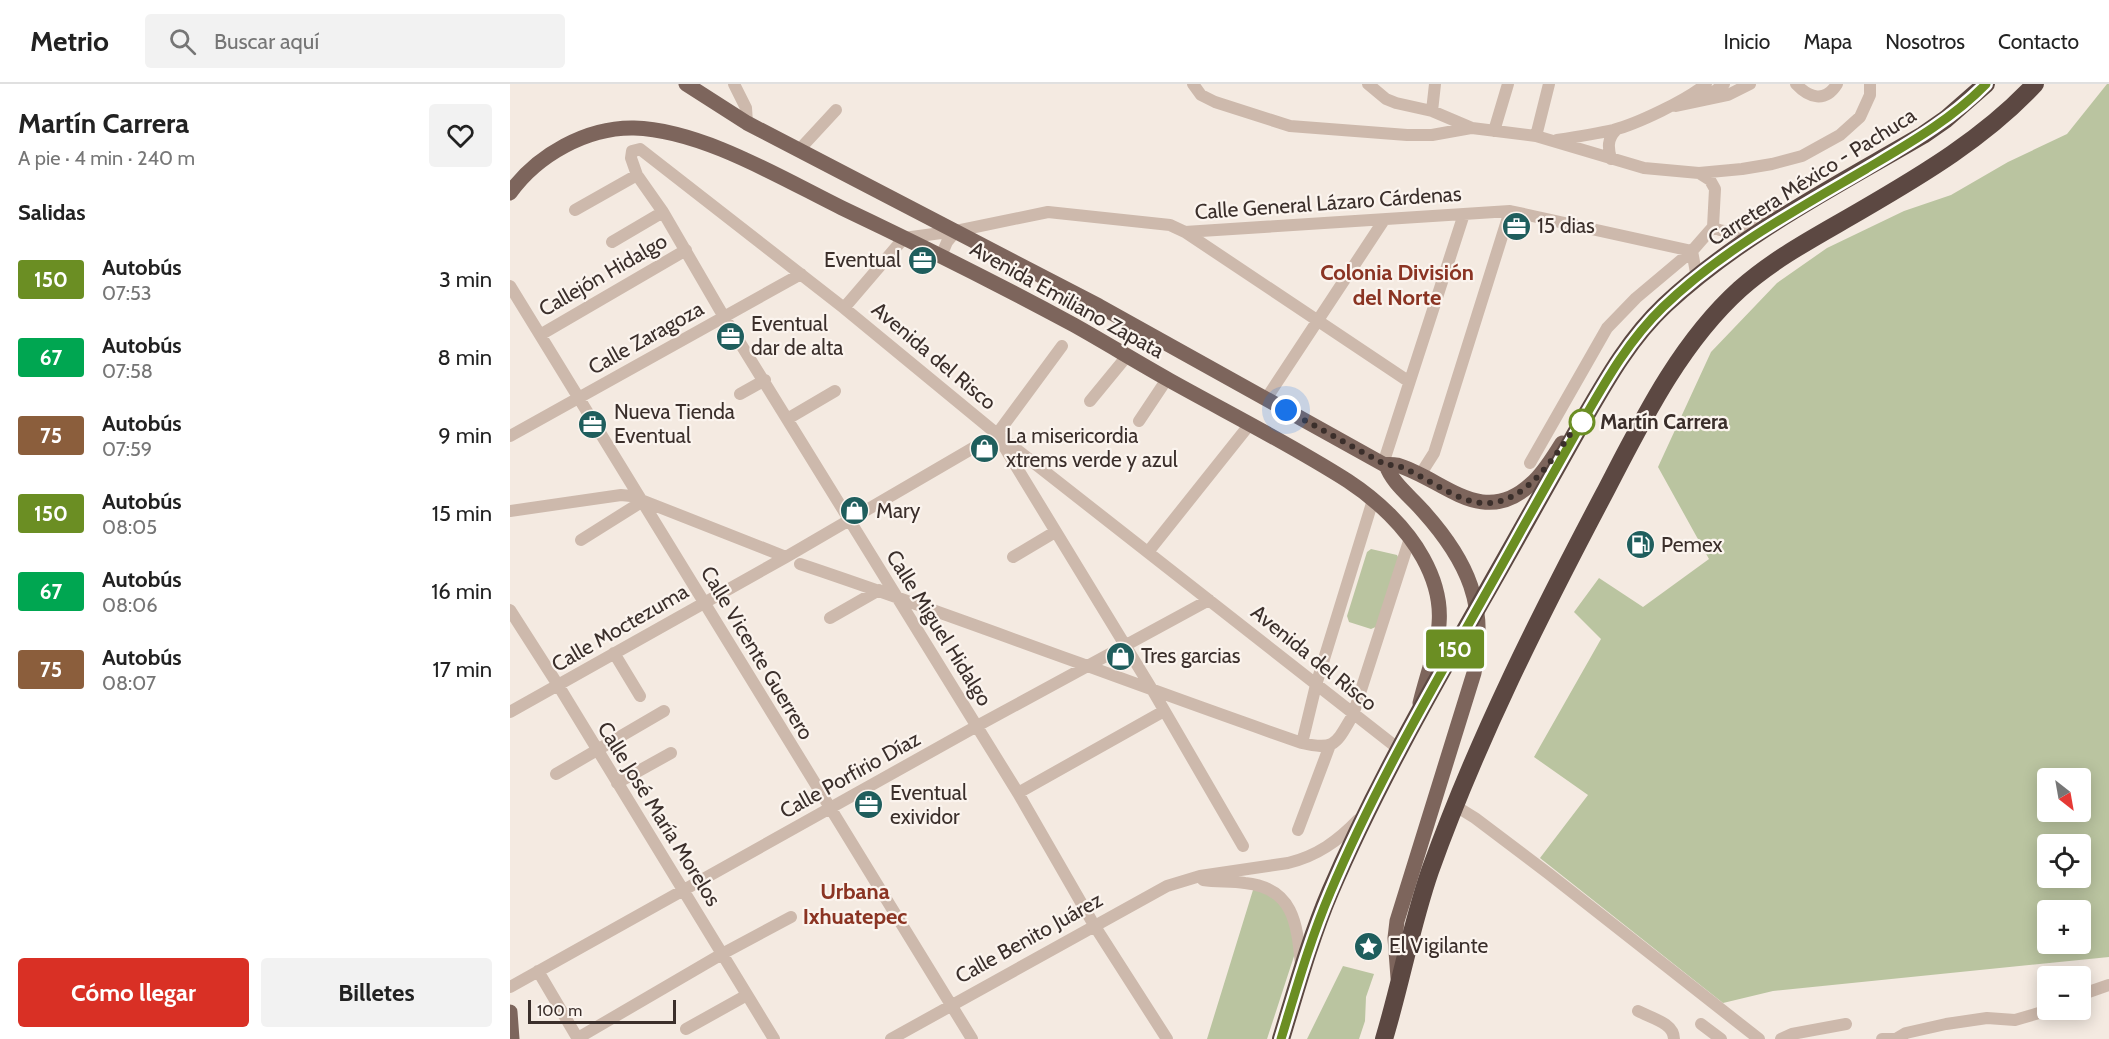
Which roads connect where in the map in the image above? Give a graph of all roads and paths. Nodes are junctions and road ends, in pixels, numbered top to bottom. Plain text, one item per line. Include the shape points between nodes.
1 (686, 84) edge
2 (1193, 84) edge
3 (1368, 84) edge
4 (1435, 84) edge
5 (1508, 84) edge
6 (1549, 84) edge
7 (1706, 84) edge
8 (1724, 84) edge
9 (1750, 84) edge
10 (1796, 84) edge
11 (1837, 84) edge
12 (1870, 84) edge
13 (1986, 84) edge
14 (2035, 84) edge
15 (739, 86) edge
16 (1701, 102) junction
17 (1669, 106) junction
18 (836, 110) dead end
19 (1432, 111) junction
20 (747, 123) junction
21 (1472, 128) junction
22 (1616, 130) junction
23 (1494, 131) junction
24 (1358, 135) dead end
25 (1536, 136) junction
26 (1555, 141) junction
27 (799, 150) junction
28 (1611, 159) junction
29 (1699, 173) junction
30 (637, 175) junction
31 (510, 193) edge
32 (1819, 196) junction
33 (575, 210) dead end
34 (1510, 211) junction
35 (663, 212) junction
36 (1464, 214) junction
37 (1384, 220) junction
38 (1713, 227) junction
39 (956, 231) junction
40 (1185, 232) junction
41 (904, 238) junction
42 (612, 242) dead end
43 (686, 250) junction
44 (1692, 251) junction
45 (941, 255) junction
46 (801, 274) junction
47 (1697, 278) junction
48 (510, 286) edge
49 (844, 308) junction
50 (724, 317) junction
51 (1317, 321) junction
52 (540, 335) junction
53 (1062, 346) dead end
54 (1126, 356) junction
55 (1167, 379) junction
56 (765, 380) junction
57 (1408, 381) junction
58 (834, 391) dead end
59 (740, 394) dead end
60 (578, 398) junction
61 (1266, 399) junction
62 (1594, 400) junction
63 (1090, 401) dead end
64 (789, 418) junction
65 (1139, 421) dead end
66 (1250, 424) junction
67 (997, 434) junction
68 (510, 436) edge
69 (1530, 463) dead end
70 (1384, 464) junction
71 (1419, 475) junction
72 (1373, 500) junction
73 (643, 501) junction
74 (510, 511) edge
75 (850, 520) junction
76 (1054, 532) junction
77 (1410, 538) junction
78 (580, 540) dead end
79 (1149, 552) junction
80 (786, 556) junction
81 (1012, 557) dead end
82 (800, 564) dead end
83 (879, 590) junction
84 (900, 599) junction
85 (1209, 600) junction
86 (702, 602) junction
87 (510, 610) edge
88 (830, 618) dead end
89 (1125, 646) junction
90 (614, 653) junction
91 (1086, 666) junction
92 (558, 685) junction
93 (1316, 685) junction
94 (1153, 691) junction
95 (640, 696) dead end
96 (664, 711) dead end
97 (1164, 711) junction
98 (510, 712) edge
99 (1353, 715) junction
100 (1415, 721) junction
101 (977, 726) junction
102 (1302, 743) junction
103 (1330, 746) junction
104 (596, 750) junction
105 (1400, 750) junction
106 (671, 753) dead end
107 (556, 774) dead end
108 (617, 783) junction
109 (1018, 794) junction
110 (1454, 805) junction
111 (1369, 808) junction
112 (829, 810) junction
113 (1298, 830) dead end
114 (1243, 846) dead end
115 (1190, 879) junction
116 (683, 890) junction
117 (791, 917) dead end
118 (1094, 925) junction
119 (722, 954) junction
120 (1302, 970) junction
121 (538, 971) junction
122 (1399, 983) junction
123 (2109, 986) edge
124 (510, 987) edge
125 (2091, 992) edge
126 (747, 995) junction
127 (951, 1005) junction
128 (1638, 1011) dead end
129 (510, 1012) edge
130 (2037, 1014) edge
131 (1701, 1024) dead end
132 (1846, 1024) dead end
133 (686, 1029) dead end
134 (512, 1039) edge
135 (578, 1039) edge
136 (774, 1039) edge
137 (891, 1039) edge
138 (972, 1039) edge
139 (1167, 1039) edge
140 (1281, 1039) edge
141 (1384, 1039) edge
142 (1674, 1039) edge
143 (1721, 1039) edge
144 (1759, 1039) edge
145 (1781, 1039) edge
146 (1882, 1039) edge

1 - 20 main road, Avenida Emiliano Zapata
2 - 21 street via 1202,95 1238,111 1290,126 1407,135
3 - 19 street via 1386,99
4 - 19 street
5 - 23 street
6 - 25 street
7 - 17 street
8 - 16 street
9 - 16 street
10 - 11 street via 1804,93 1818,98
12 - 29 street via 1870,95 1860,117 1840,135 1802,156 1742,169
13 - 32 highway, Carretera México - Pachuca via 1923,135
14 - 110 highway via 2002,116 1944,159 1798,246 1757,275 1690,345 1612,478 1535,624
15 - 20 street
16 - 17 street
17 - 22 street
18 - 27 street
19 - 21 street
20 - 27 main road, Avenida Emiliano Zapata
21 - 23 street
22 - 26 street
22 - 28 street via 1609,143
23 - 24 street via 1433,140
23 - 25 street
25 - 26 street
26 - 28 street
27 - 39 main road, Avenida Emiliano Zapata
28 - 29 street via 1644,168
29 - 38 street via 1715,189
30 - 33 street
30 - 35 street, Calle Miguel Hidalgo
30 - 46 street, Avenida del Risco via 631,154 640,149
31 - 41 main road, Avenida Emiliano Zapata via 531,169 580,138 633,128 662,131 736,156
32 - 38 street via 1737,230
32 - 47 highway, Carretera México - Pachuca via 1739,246
34 - 36 street, Calle General Lázaro Cárdenas
34 - 44 street, Calle General Lázaro Cárdenas
34 - 71 street via 1434,453
35 - 42 street
35 - 43 street, Calle Miguel Hidalgo
36 - 37 street, Calle General Lázaro Cárdenas
36 - 57 street
37 - 40 street, Calle General Lázaro Cárdenas
37 - 51 street
38 - 44 street
39 - 40 street, Calle General Lázaro Cárdenas via 1048,212 1170,225
39 - 41 street, Calle General Lázaro Cárdenas
39 - 45 street
39 - 61 main road, Avenida Emiliano Zapata
40 - 51 street
41 - 45 main road, Avenida Emiliano Zapata
41 - 49 street
43 - 50 street, Calle Miguel Hidalgo
43 - 52 street, Callejón Hidalgo
44 - 47 street
44 - 69 street via 1607,328
45 - 54 main road, Avenida Emiliano Zapata
46 - 49 street, Avenida del Risco
46 - 50 street, Calle Zaragoza
47 - 62 highway, Carretera México - Pachuca via 1633,339
48 - 52 street, Calle Vicente Guerrero
49 - 67 street, Avenida del Risco
50 - 56 street, Calle Miguel Hidalgo
50 - 60 street, Calle Zaragoza
51 - 57 street
51 - 61 street
52 - 60 street, Calle Vicente Guerrero
53 - 67 street, Calle Moctezuma
54 - 55 main road, Avenida Emiliano Zapata
54 - 63 street
55 - 65 street
55 - 66 main road, Avenida Emiliano Zapata
56 - 59 street
56 - 64 street, Calle Miguel Hidalgo
57 - 70 street
58 - 64 street
60 - 68 street, Calle Zaragoza
60 - 73 street, Calle Vicente Guerrero
61 - 70 main road, Avenida Emiliano Zapata
62 - 71 main road via 1538,476 1509,498 1492,503 1465,499
62 - 100 highway, Carretera México - Pachuca
64 - 75 street, Calle Miguel Hidalgo
66 - 72 main road, Avenida Emiliano Zapata
66 - 79 street
67 - 75 street, Calle Moctezuma
67 - 76 street
67 - 79 street, Avenida del Risco
70 - 71 main road
70 - 122 main road via 1458,559 1474,594 1479,621 1474,673 1397,921
72 - 77 main road, Avenida Emiliano Zapata
72 - 93 street
73 - 74 street via 621,495
73 - 78 street
73 - 80 street
73 - 86 street, Calle Vicente Guerrero
75 - 80 street, Calle Moctezuma
75 - 84 street, Calle Miguel Hidalgo
76 - 81 street
76 - 89 street
77 - 99 street
77 - 100 main road, Avenida Emiliano Zapata via 1434,581 1440,604 1437,647
79 - 85 street, Avenida del Risco
80 - 86 street, Calle Moctezuma
82 - 83 street
83 - 84 street
83 - 88 street
84 - 91 street
84 - 101 street, Calle Miguel Hidalgo
85 - 89 street, Calle Porfirio Díaz
85 - 93 street, Avenida del Risco
86 - 90 street, Calle Moctezuma
86 - 112 street, Calle Vicente Guerrero
87 - 92 street, Calle José María Morelos
89 - 91 street, Calle Porfirio Díaz
89 - 94 street
90 - 92 street, Calle Moctezuma
90 - 95 street
91 - 94 street
91 - 101 street, Calle Porfirio Díaz
92 - 98 street, Calle Moctezuma
92 - 104 street, Calle José María Morelos
93 - 99 street, Avenida del Risco
93 - 102 street
94 - 97 street
94 - 102 street
96 - 104 street
97 - 109 street
97 - 114 street
99 - 103 street
99 - 105 street, Avenida del Risco
100 - 105 highway, Carretera México - Pachuca
101 - 109 street, Calle Miguel Hidalgo
101 - 112 street, Calle Porfirio Díaz
102 - 103 street
103 - 113 street
104 - 107 street
104 - 108 street, Calle José María Morelos
105 - 111 highway, Carretera México - Pachuca
106 - 108 street
108 - 116 street, Calle José María Morelos
109 - 118 street, Calle Miguel Hidalgo
110 - 122 highway via 1429,875
110 - 144 street via 1549,874
111 - 115 street, Calle Benito Juárez via 1340,838 1302,860
111 - 120 highway, Carretera México - Pachuca via 1329,894
112 - 116 street, Calle Porfirio Díaz
112 - 127 street, Calle Vicente Guerrero
115 - 118 street, Calle Benito Juárez via 1167,886
115 - 120 street, Calle Benito Juárez via 1246,883 1267,888 1282,899 1295,920
116 - 119 street, Calle José María Morelos
116 - 121 street, Calle Porfirio Díaz
117 - 119 street
118 - 127 street, Calle Benito Juárez
118 - 139 street, Calle Miguel Hidalgo
119 - 126 street, Calle José María Morelos
119 - 135 street
120 - 140 highway, Carretera México - Pachuca
121 - 124 street, Calle Porfirio Díaz
121 - 135 street
122 - 141 highway
123 - 125 street
126 - 133 street
126 - 136 street, Calle José María Morelos
127 - 137 street, Calle Benito Juárez
127 - 138 street, Calle Vicente Guerrero
128 - 142 street via 1669,1026
129 - 134 main road
130 - 146 street via 2015,1020 1988,1018 1936,1026 1896,1039
131 - 143 street
132 - 145 street

